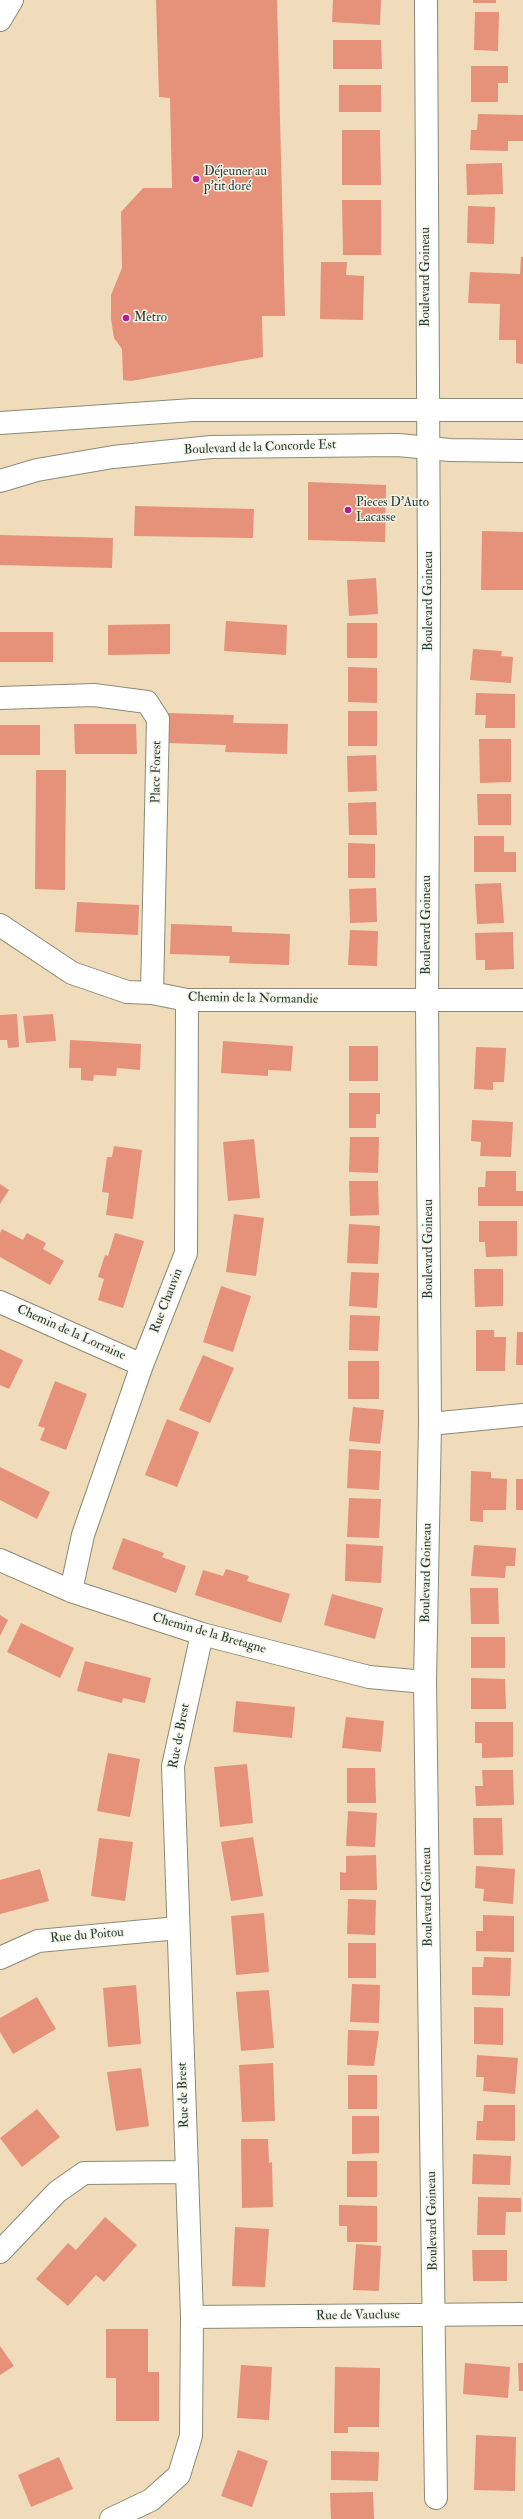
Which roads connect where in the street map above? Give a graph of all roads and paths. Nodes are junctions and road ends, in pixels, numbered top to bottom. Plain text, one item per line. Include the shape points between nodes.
1 (12, 0) edge
2 (426, 0) edge
3 (0, 20) edge
4 (427, 410) junction
5 (523, 410) edge
6 (0, 423) edge
7 (428, 449) junction
8 (523, 451) edge
9 (0, 481) edge
10 (0, 698) edge
11 (0, 925) edge
12 (152, 993) junction
13 (187, 1000) junction
14 (523, 1000) edge
15 (427, 1001) junction
16 (0, 1302) edge
17 (142, 1365) junction
18 (523, 1415) edge
19 (430, 1424) junction
20 (0, 1560) edge
21 (71, 1591) junction
22 (202, 1634) junction
23 (425, 1682) junction
24 (178, 1928) junction
25 (0, 1958) edge
26 (187, 2172) junction
27 (0, 2252) edge
28 (523, 2314) edge
29 (435, 2315) junction
30 (192, 2317) junction
31 (436, 2498) dead end
32 (111, 2519) edge

1 - 3 street
2 - 4 street, Boulevard Goineau
4 - 5 street
4 - 6 street via 193,410
4 - 7 street, Boulevard Goineau
7 - 8 street, Boulevard de la Concorde Est
7 - 9 street, Boulevard de la Concorde Est via 398,445 211,447 113,457 37,470
7 - 15 street, Boulevard Goineau
10 - 12 street, Place Forest via 94,696 148,702 158,719
11 - 12 street, Chemin de la Normandie via 72,973 127,992
12 - 13 street, Chemin de la Normandie
13 - 15 street, Chemin de la Normandie
13 - 17 street, Rue Chauvin via 186,1252
14 - 15 street, Chemin de la Normandie
15 - 19 street, Boulevard Goineau
16 - 17 street, Chemin de la Lorraine
17 - 21 street, Rue Chauvin via 83,1535
18 - 19 street
19 - 23 street, Boulevard Goineau
20 - 21 street, Chemin de la Bretagne
21 - 22 street, Chemin de la Bretagne
22 - 23 street, Chemin de la Bretagne via 369,1678
22 - 24 street, Rue de Brest via 173,1766
23 - 29 street, Boulevard Goineau
24 - 25 street, Rue du Poitou via 38,1941
24 - 26 street, Rue de Brest
26 - 27 street via 84,2172 57,2192
26 - 30 street, Rue de Brest
28 - 29 street, Rue de Vaucluse
29 - 30 street, Rue de Vaucluse
29 - 31 street, Boulevard Goineau
30 - 32 street, Rue de Brest via 191,2436 178,2475 151,2500

